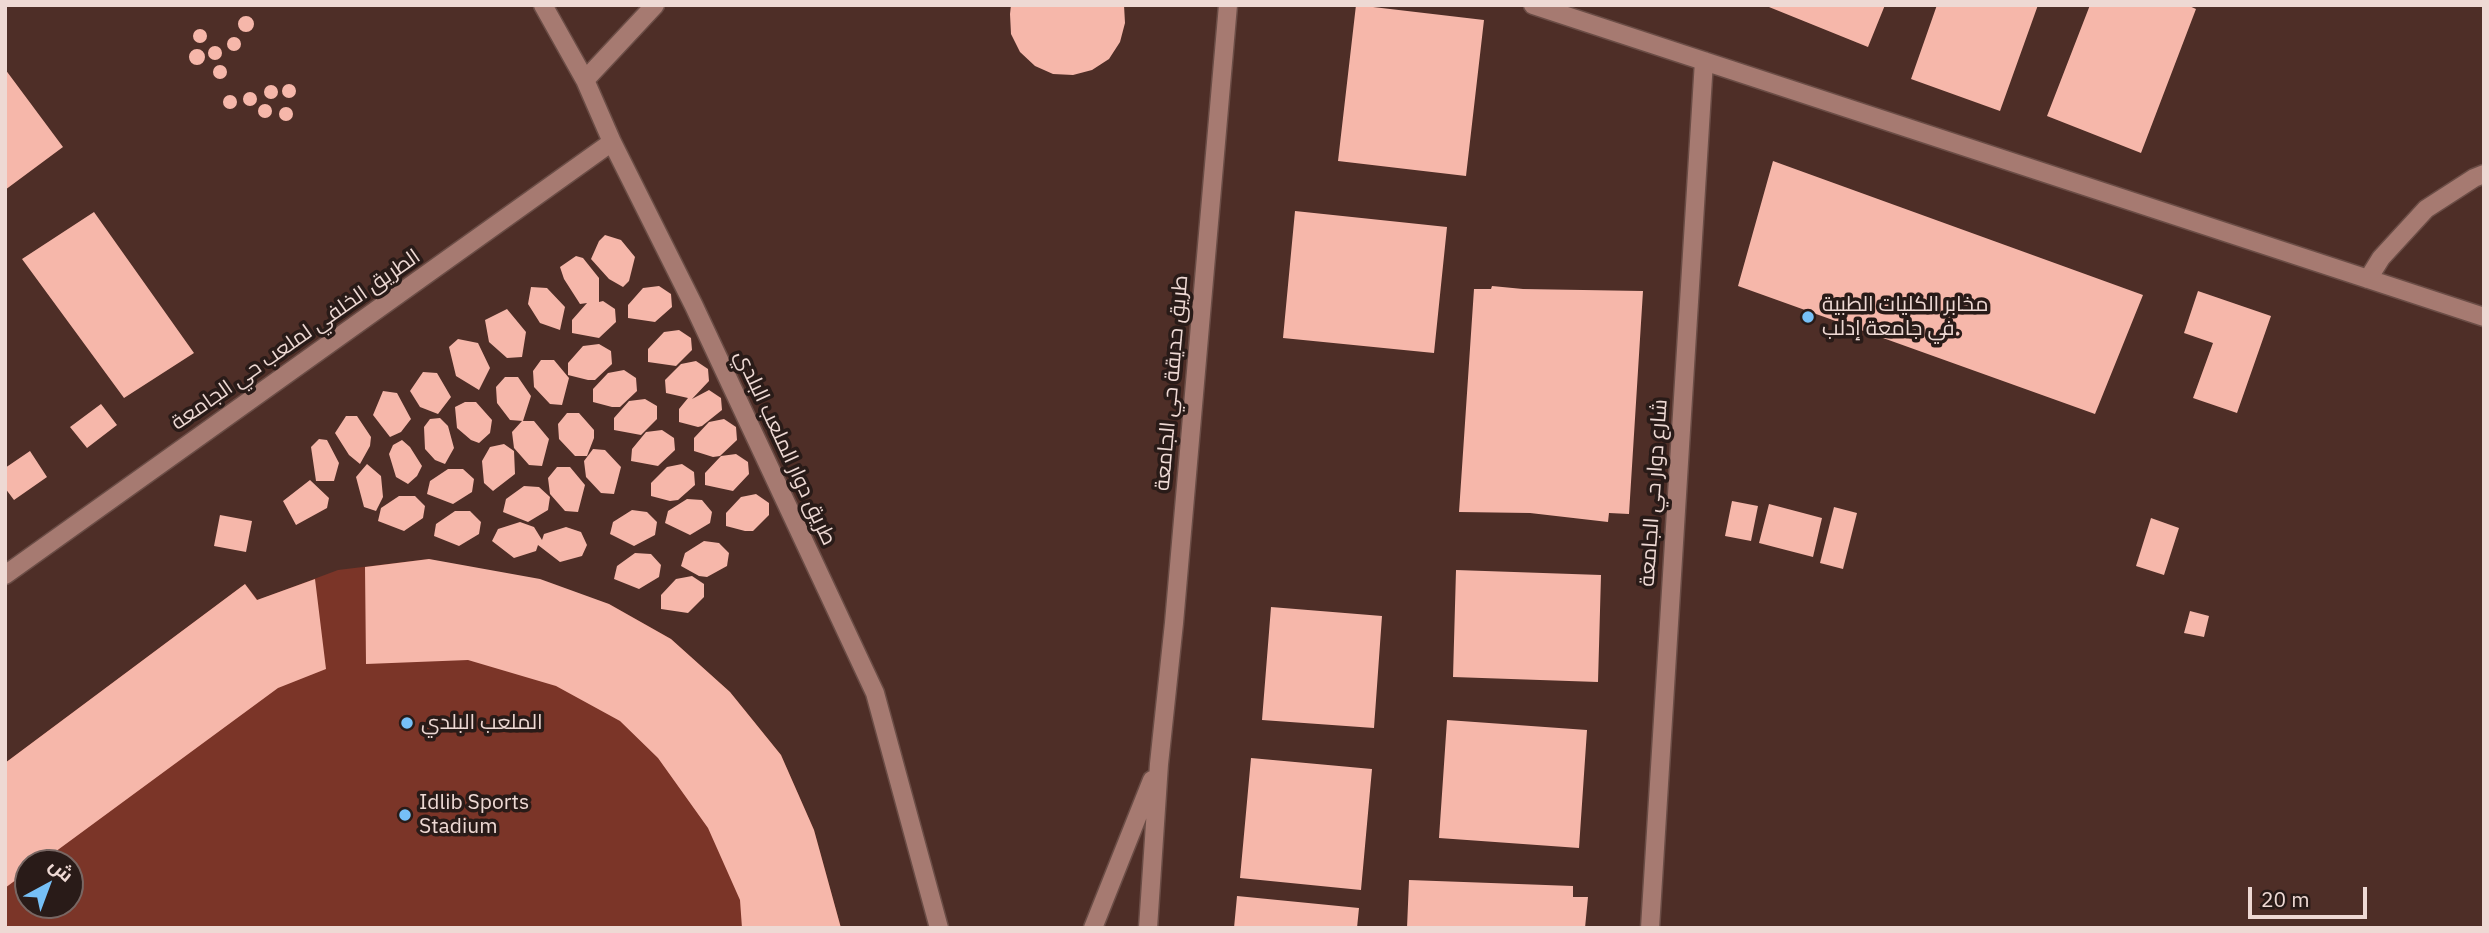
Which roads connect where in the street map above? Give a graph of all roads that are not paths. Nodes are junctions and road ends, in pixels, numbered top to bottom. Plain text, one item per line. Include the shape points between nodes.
1 (543, 5) edge
2 (655, 5) edge
3 (1228, 5) edge
4 (1533, 5) edge
5 (1704, 61) junction
6 (585, 80) junction
7 (612, 142) junction
8 (2484, 174) edge
9 (2368, 279) junction
10 (2484, 317) edge
11 (5, 575) edge
12 (1159, 764) junction
13 (939, 928) edge
14 (1093, 928) edge
15 (1148, 928) edge
16 (1650, 928) edge

1 - 6 street, طريق دوار الملعب البلدي
2 - 6 street
3 - 12 street, طريق حديقة حي الجامعة
4 - 5 street
5 - 9 street
5 - 16 street, شارع دوار حي الجامعة
6 - 7 street, طريق دوار الملعب البلدي
7 - 11 street, الطريق الخلفي لملعب حي الجامعة
7 - 13 street, طريق دوار الملعب البلدي via 875,694
8 - 9 street via 2426,209
9 - 10 street
12 - 14 street, طريق حديقة حي الجامعة
12 - 15 street, طريق حديقة حي الجامعة

